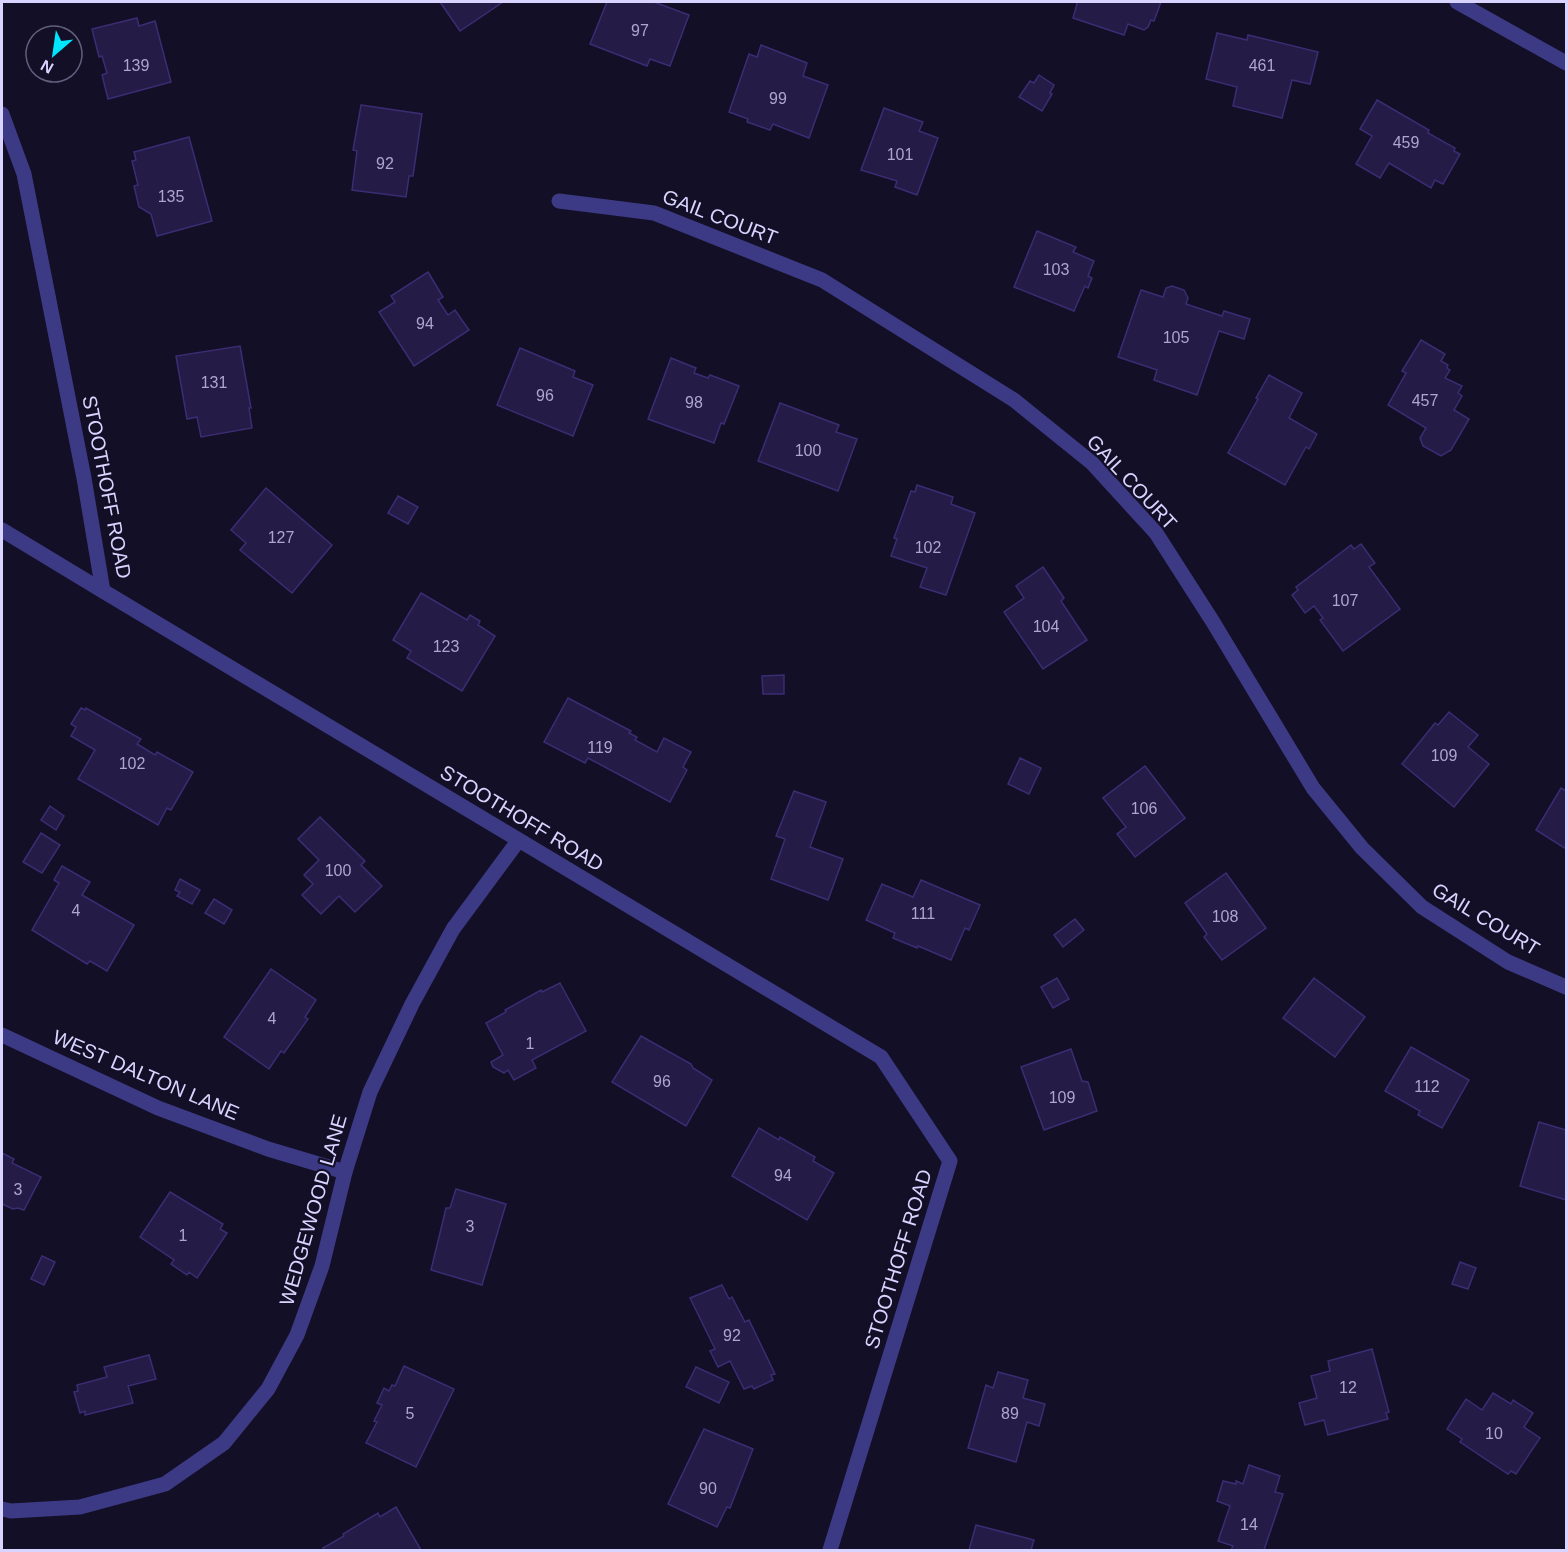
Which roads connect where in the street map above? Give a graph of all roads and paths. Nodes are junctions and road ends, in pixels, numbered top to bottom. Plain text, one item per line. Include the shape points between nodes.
1 (1456, 2) edge
2 (1566, 63) edge
3 (2, 114) edge
4 (559, 201) dead end
5 (2, 530) edge
6 (104, 591) junction
7 (518, 840) junction
8 (1566, 987) edge
9 (2, 1035) edge
10 (345, 1172) junction
11 (2, 1509) edge
12 (830, 1551) edge

1 - 2 street
3 - 6 street, STOOTHOFF ROAD via 24,174
4 - 8 street, GAIL COURT via 654,213 822,280 1014,400 1092,463 1156,533 1313,788 1362,848 1422,907 1508,962
5 - 6 street
6 - 7 street, STOOTHOFF ROAD
7 - 10 street, WEDGEWOOD LANE via 453,929 412,1004 370,1092
7 - 12 street, STOOTHOFF ROAD via 881,1057 950,1161
9 - 10 street, WEST DALTON LANE via 158,1108 268,1149
10 - 11 street, WEDGEWOOD LANE via 322,1266 297,1335 268,1389 224,1443 165,1484 80,1507

